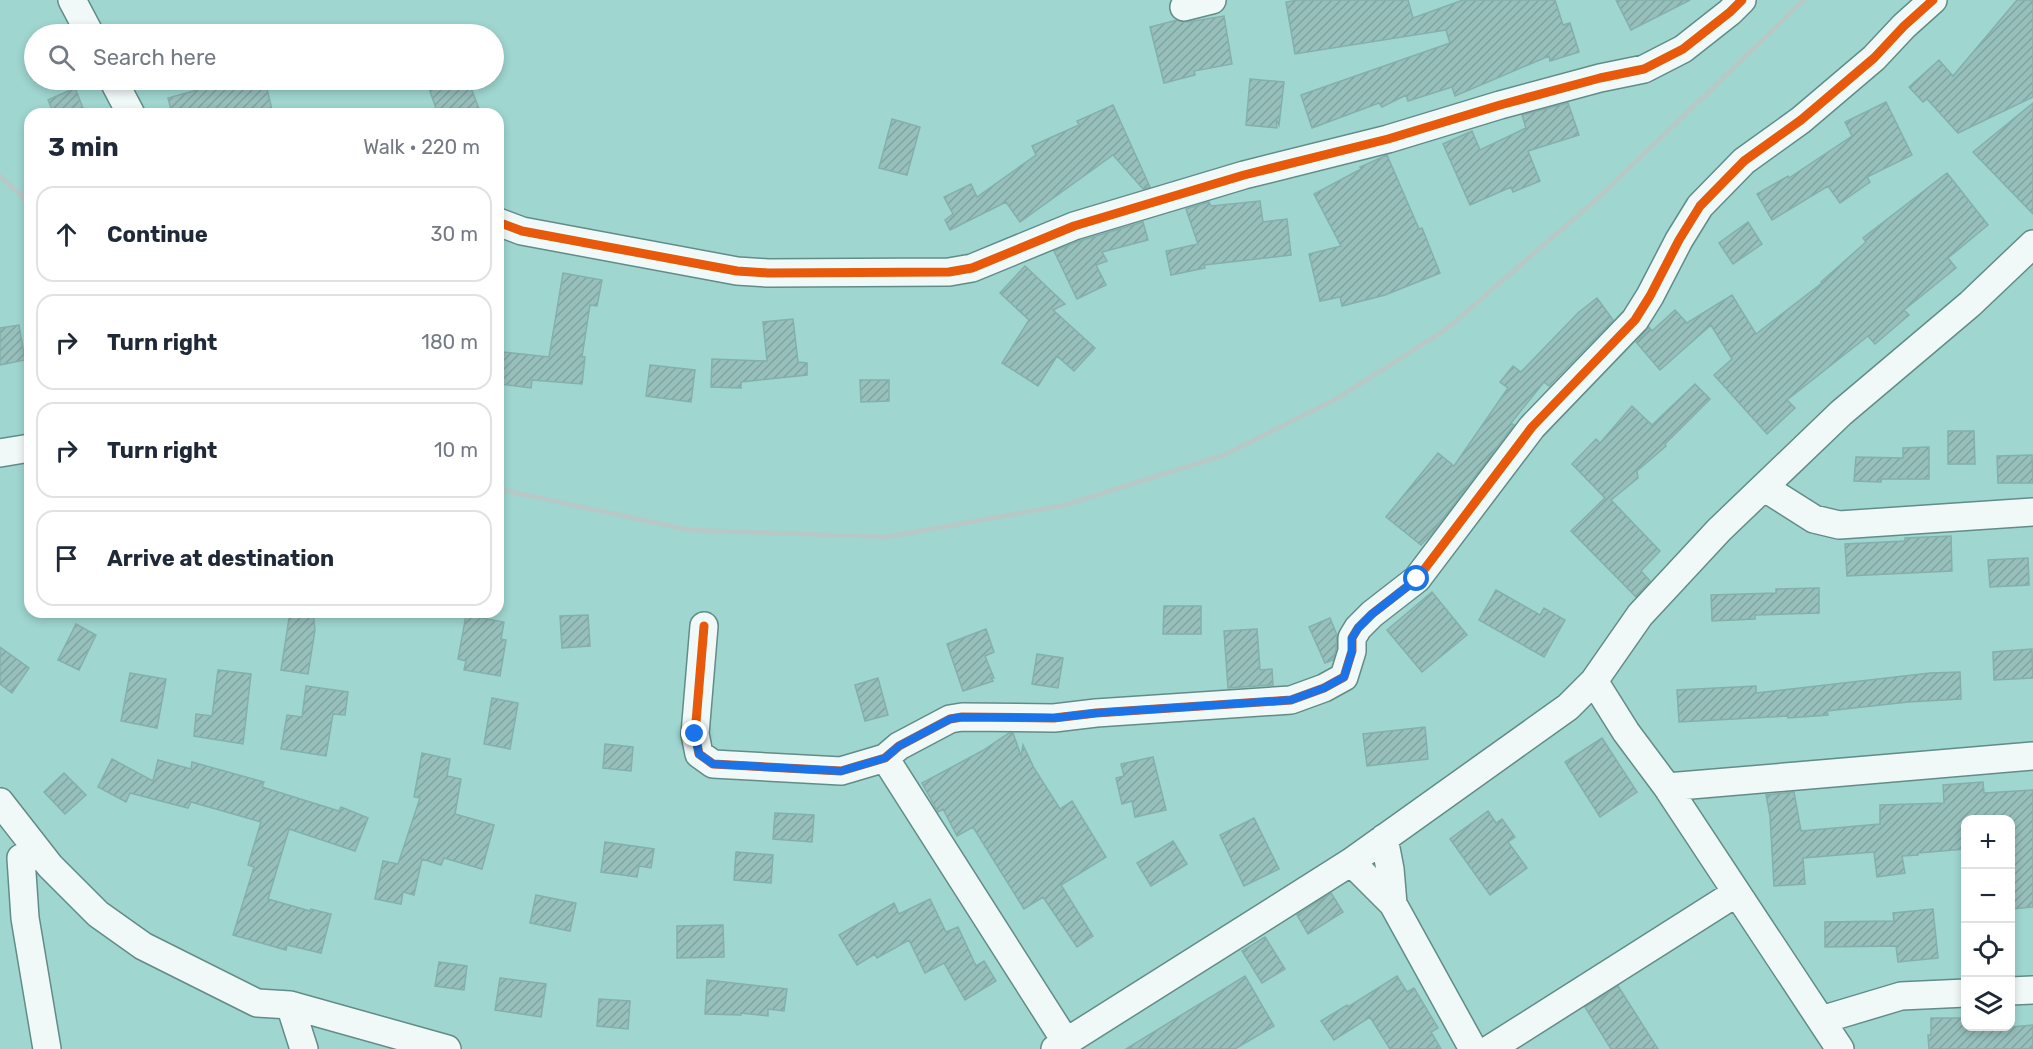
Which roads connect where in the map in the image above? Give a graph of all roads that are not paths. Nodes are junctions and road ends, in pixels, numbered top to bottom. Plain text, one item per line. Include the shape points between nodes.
1 (72, 0) edge
2 (1212, 0) edge
3 (1742, 0) edge
4 (1933, 0) edge
5 (1184, 7) dead end
6 (85, 24) edge
7 (118, 90) edge
8 (128, 108) edge
9 (504, 224) edge
10 (2033, 244) edge
11 (2022, 267) edge
12 (24, 449) edge
13 (0, 453) edge
14 (1765, 488) junction
15 (2033, 512) edge
16 (704, 626) dead end
17 (1594, 681) junction
18 (2033, 756) edge
19 (885, 758) junction
20 (1667, 787) junction
21 (0, 802) edge
22 (1384, 838) junction
23 (10, 856) edge
24 (1351, 862) junction
25 (50, 866) junction
26 (1736, 893) junction
27 (1393, 904) junction
28 (2033, 990) edge
29 (2015, 991) edge
30 (1961, 993) edge
31 (290, 1005) junction
32 (1821, 1020) junction
33 (1060, 1045) edge
34 (47, 1049) edge
35 (303, 1049) edge
36 (447, 1049) edge
37 (1473, 1049) edge
38 (1490, 1049) edge
39 (1840, 1049) edge

1 - 6 street
2 - 5 street
3 - 9 street via 1683,49 1644,69 1244,175 1074,226 972,267 949,272 736,271 532,233
4 - 19 street via 1810,113 1744,161 1700,206 1635,320 1532,427 1417,579 1358,628 1352,638 1344,677 1291,700 1054,718 950,719 899,746
7 - 8 street
10 - 11 street
11 - 14 street via 1970,304 1841,413
12 - 13 street
14 - 15 street via 1814,519 1839,525
14 - 17 street via 1719,530 1640,615
16 - 19 street via 695,734 699,754 713,764 841,771
17 - 20 street
17 - 22 street via 1568,707
18 - 20 street
19 - 33 street
20 - 26 street
21 - 25 street
22 - 24 street
22 - 27 street
23 - 25 street
23 - 34 street via 25,918
24 - 27 street
24 - 33 street
25 - 31 street via 98,914 143,946 257,1003
26 - 32 street
26 - 38 street
27 - 37 street
28 - 29 street
30 - 32 street via 1900,996
31 - 35 street
31 - 36 street
32 - 39 street

